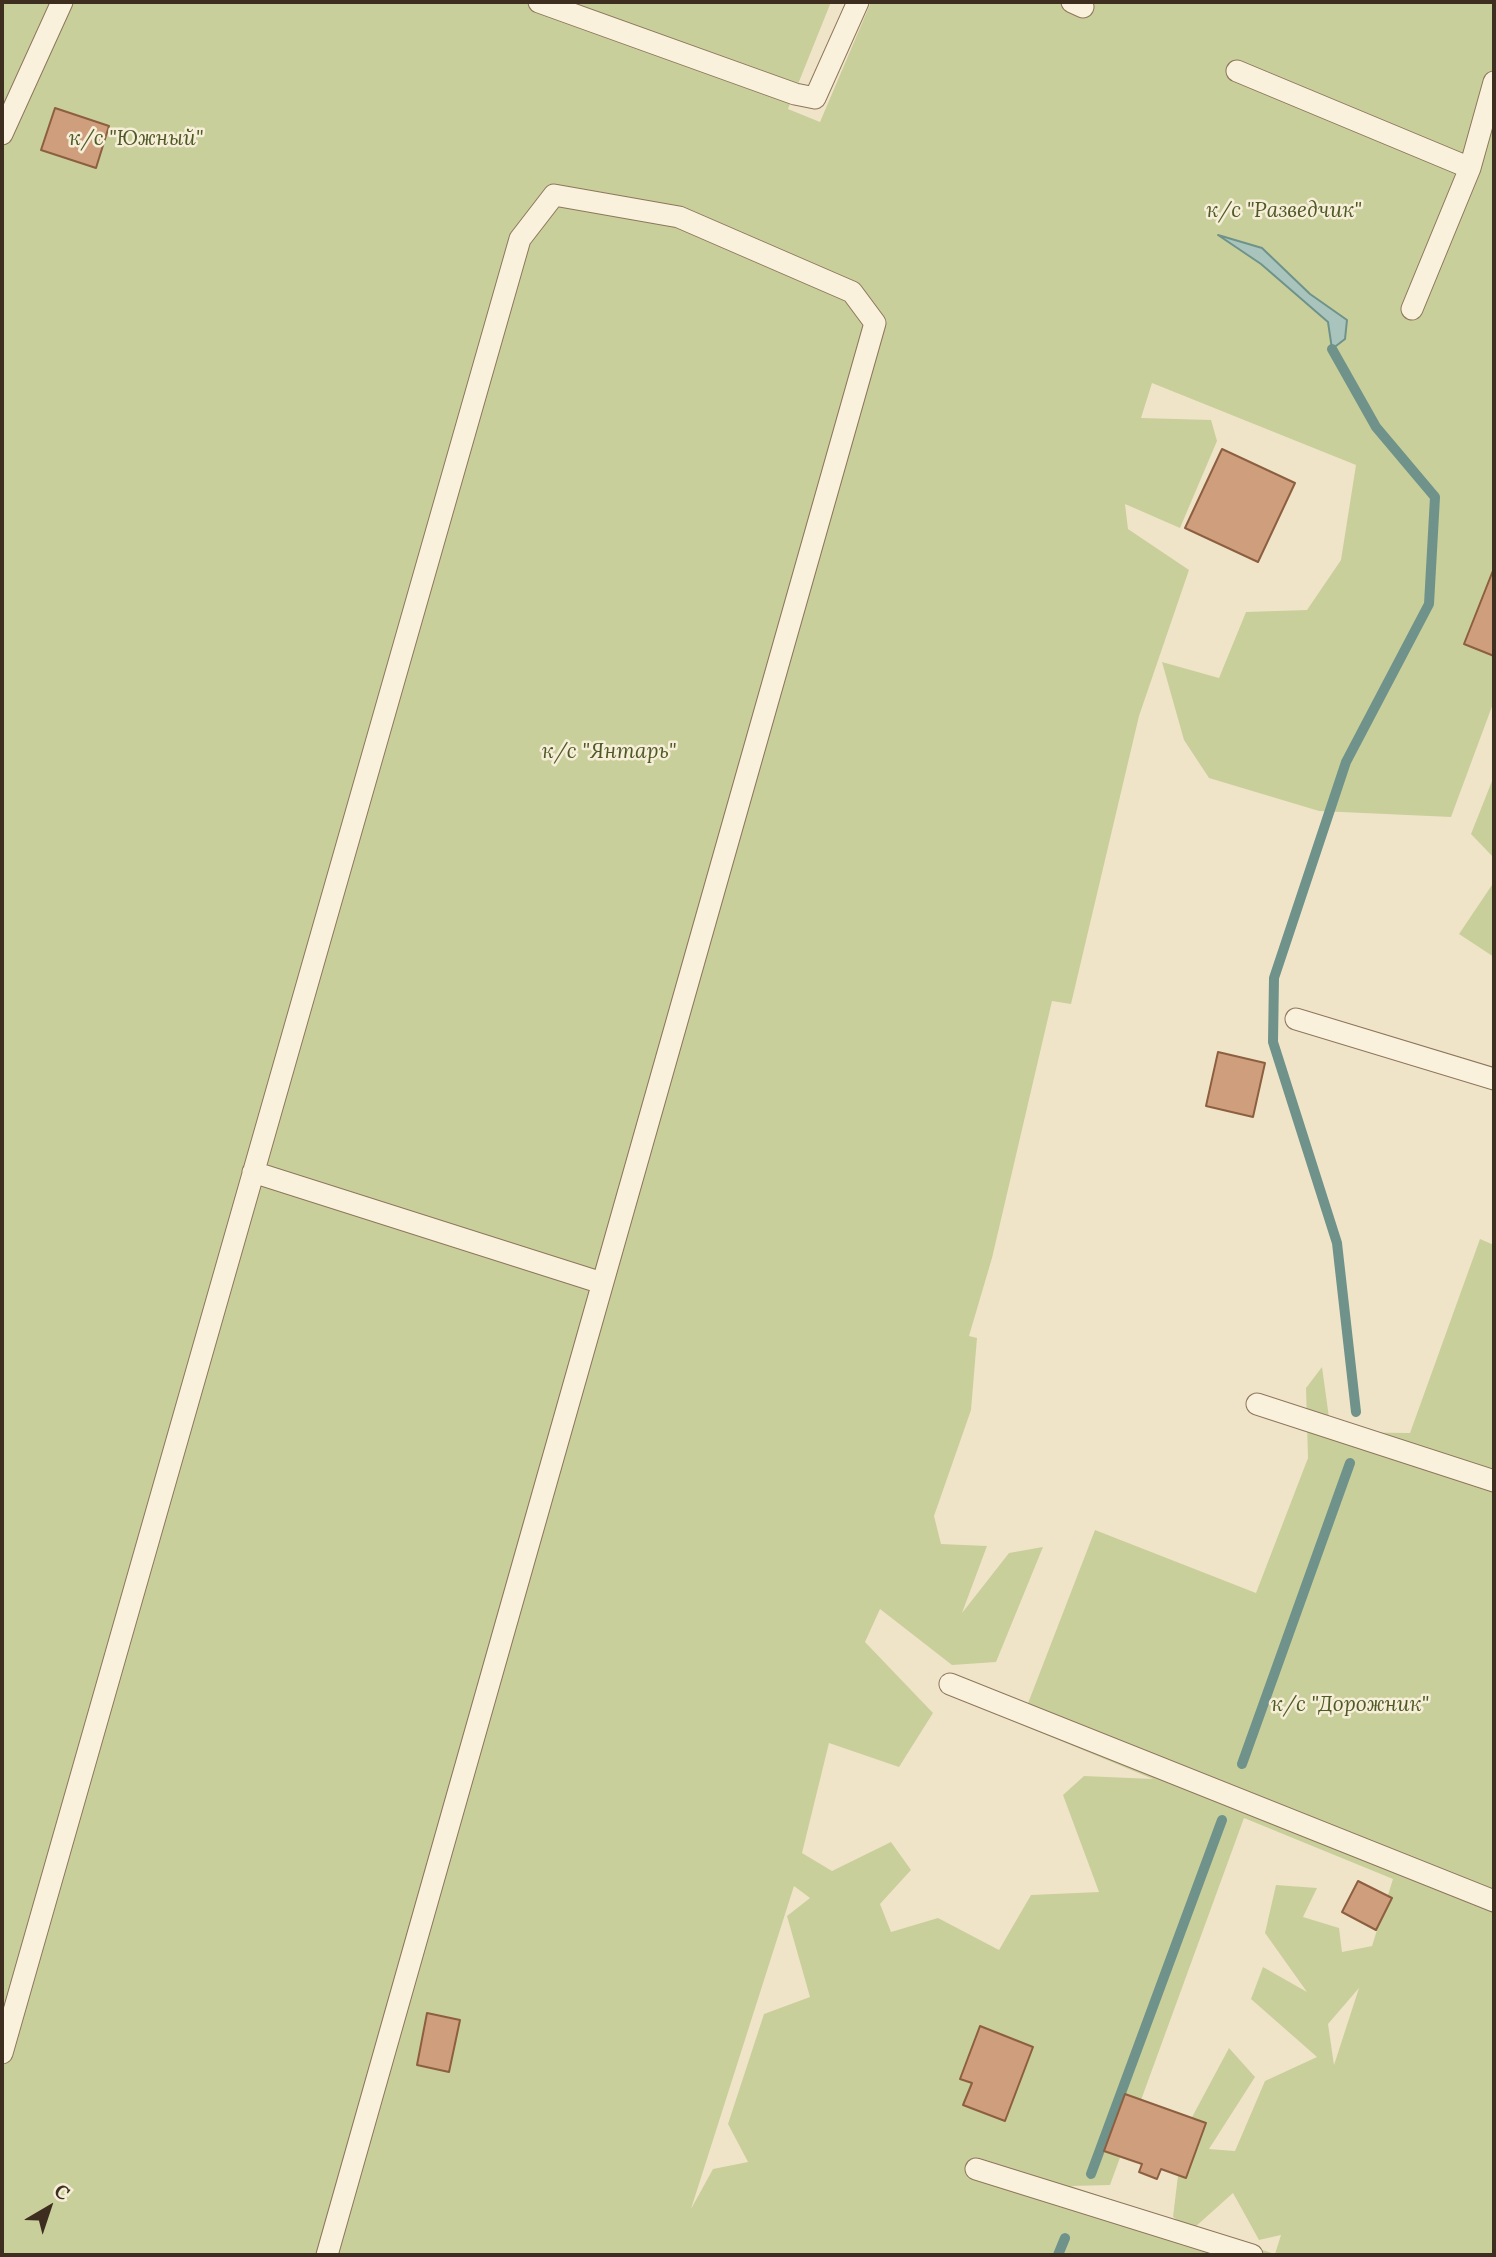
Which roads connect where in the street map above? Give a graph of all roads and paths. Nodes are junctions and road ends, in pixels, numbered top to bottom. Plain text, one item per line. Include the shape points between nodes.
1 (62, 2) edge
2 (539, 2) edge
3 (858, 2) edge
4 (1237, 71) dead end
5 (1494, 82) edge
6 (2, 134) edge
7 (1470, 168) junction
8 (1412, 309) dead end
9 (1296, 1019) dead end
10 (1494, 1079) edge
11 (253, 1172) junction
12 (602, 1283) junction
13 (1257, 1404) dead end
14 (1494, 1481) edge
15 (950, 1684) dead end
16 (1494, 1901) edge
17 (2, 2053) edge
18 (976, 2169) dead end
19 (327, 2255) edge
20 (1252, 2255) edge

1 - 6 lane
2 - 3 lane via 795,94 815,97
4 - 7 lane
5 - 7 lane
7 - 8 lane
9 - 10 lane
11 - 12 lane
11 - 12 lane via 520,239 554,195 679,217 852,292 874,323
11 - 17 lane
12 - 19 lane
13 - 14 lane
15 - 16 lane
18 - 20 lane

